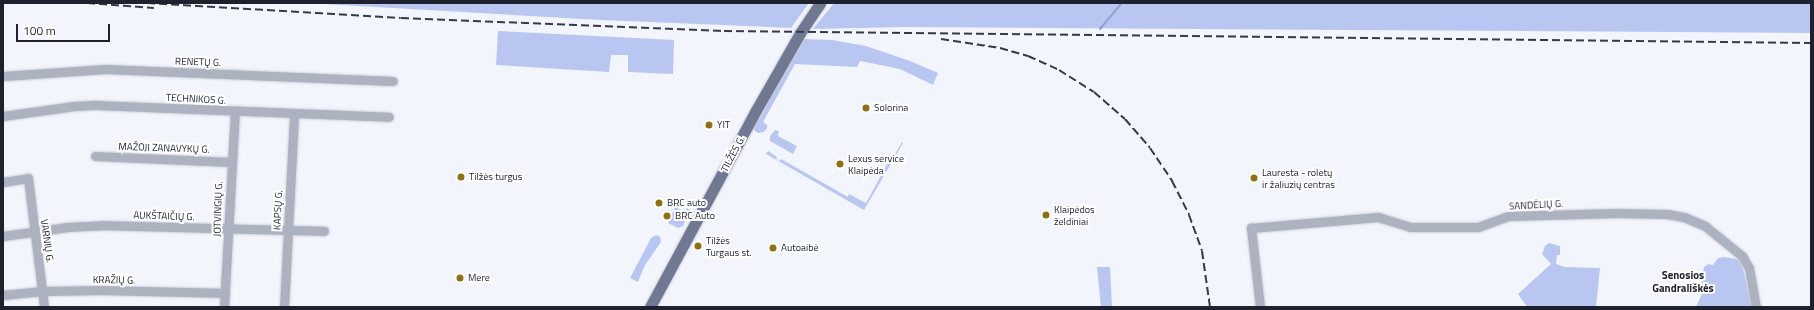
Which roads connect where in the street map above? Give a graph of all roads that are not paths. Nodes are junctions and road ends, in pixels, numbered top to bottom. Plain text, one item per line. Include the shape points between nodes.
1 (820, 3) edge
2 (3, 76) edge
3 (393, 81) dead end
4 (235, 111) junction
5 (294, 114) junction
6 (3, 116) edge
7 (389, 117) dead end
8 (95, 156) dead end
9 (231, 162) junction
10 (3, 182) edge
11 (229, 230) junction
12 (288, 230) junction
13 (34, 232) junction
14 (324, 232) dead end
15 (3, 236) edge
16 (43, 291) junction
17 (225, 293) junction
18 (3, 295) edge
19 (44, 307) edge
20 (224, 307) edge
21 (284, 307) edge
22 (650, 307) edge
23 (1260, 307) edge
24 (1756, 307) edge

1 - 22 main road, TILŽĖS G. via 800,33
2 - 3 street, RENETŲ G. via 106,69
4 - 5 street, TECHNIKOS G.
4 - 6 street, TECHNIKOS G. via 96,105
4 - 9 street, JOTVINGIŲ G.
5 - 7 street, TECHNIKOS G.
5 - 12 street, KAPSŲ G.
8 - 9 street, MAŽOJI ZANAVYKŲ G.
9 - 11 street, JOTVINGIŲ G.
10 - 13 street, VARNIŲ G. via 28,178
11 - 12 street, AUKŠTAIČIŲ G.
11 - 13 street, AUKŠTAIČIŲ G. via 102,225
11 - 17 street, JOTVINGIŲ G.
12 - 14 street, AUKŠTAIČIŲ G.
12 - 21 street, KAPSŲ G.
13 - 15 street, AUKŠTAIČIŲ G.
13 - 16 street, VARNIŲ G.
16 - 17 street, KRAŽIŲ G.
16 - 18 street, KRAŽIŲ G.
16 - 19 street, VARNIŲ G.
17 - 20 street, JOTVINGIŲ G.
23 - 24 street, SANDĖLIŲ G. via 1251,228 1378,217 1411,227 1478,227 1508,216 1617,213 1668,214 1684,217 1705,226 1742,256 1749,268

